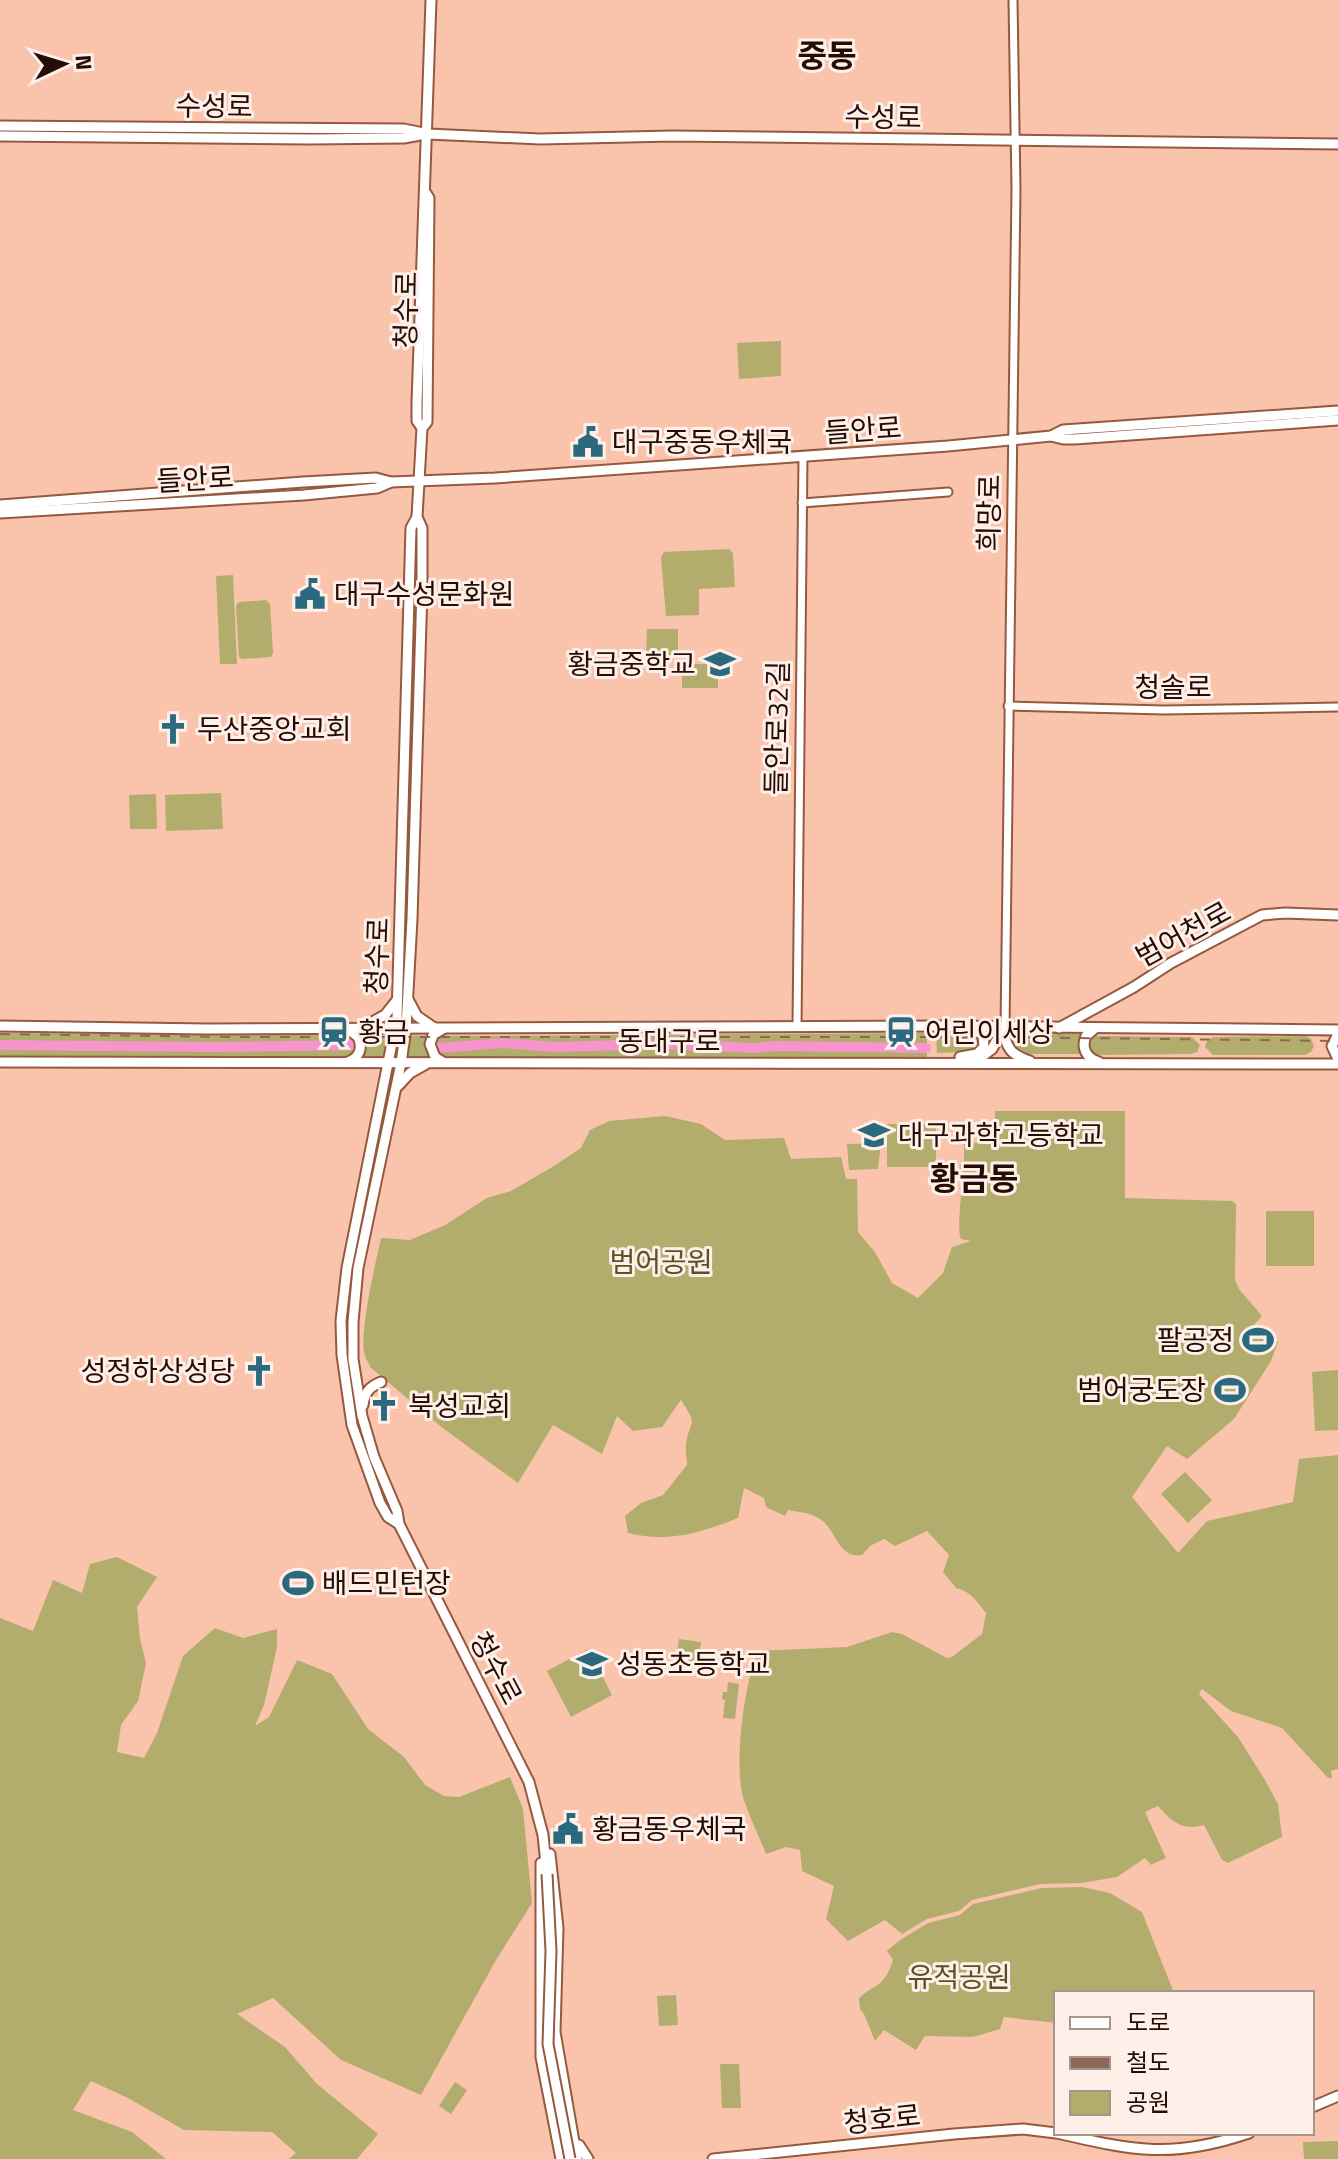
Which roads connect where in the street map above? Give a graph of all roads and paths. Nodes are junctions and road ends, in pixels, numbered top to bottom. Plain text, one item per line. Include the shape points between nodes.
1 (431, 0) edge
2 (1013, 0) edge
3 (0, 126) edge
4 (428, 134) junction
5 (0, 136) edge
6 (1015, 141) junction
7 (1338, 144) edge
8 (1338, 411) edge
9 (1338, 420) edge
10 (1051, 436) junction
11 (1012, 440) junction
12 (803, 456) junction
13 (418, 481) junction
14 (391, 482) junction
15 (948, 492) dead end
16 (802, 503) junction
17 (0, 505) edge
18 (0, 513) edge
19 (1008, 706) junction
20 (1338, 707) edge
21 (1338, 915) edge
22 (402, 998) junction
23 (1101, 1005) junction
24 (0, 1026) edge
25 (961, 1026) junction
26 (433, 1027) junction
27 (797, 1027) junction
28 (1005, 1027) junction
29 (357, 1028) junction
30 (401, 1028) junction
31 (450, 1028) junction
32 (1059, 1028) junction
33 (1099, 1028) junction
34 (344, 1029) junction
35 (1338, 1032) edge
36 (0, 1062) edge
37 (365, 1062) junction
38 (390, 1062) junction
39 (431, 1062) junction
40 (970, 1062) junction
41 (1338, 1062) edge
42 (345, 1063) junction
43 (401, 1063) junction
44 (448, 1063) junction
45 (938, 1063) junction
46 (1037, 1063) junction
47 (1105, 1063) junction
48 (385, 1082) junction
49 (394, 1093) junction
50 (381, 1382) dead end
51 (362, 1416) junction
52 (399, 1524) junction
53 (543, 1835) junction
54 (1338, 2096) edge
55 (1314, 2106) edge
56 (572, 2128) junction
57 (556, 2133) junction
58 (1054, 2133) edge
59 (1066, 2135) edge
60 (1244, 2135) edge
61 (560, 2159) edge
62 (570, 2159) edge
63 (577, 2159) edge
64 (588, 2159) edge
65 (713, 2159) edge

1 - 4 main road, 청수로
2 - 6 street, 희망로
3 - 4 main road, 수성로 via 404,129
4 - 5 main road, 수성로 via 310,139
4 - 6 main road, 수성로
4 - 13 main road, 청수로 via 427,422 422,428
6 - 7 main road, 수성로
6 - 11 street, 희망로
8 - 10 main road, 들안로 via 1063,430
9 - 10 main road, 들안로 via 1075,439
10 - 11 main road, 들안로
11 - 12 main road, 들안로
11 - 19 street, 희망로
12 - 13 main road, 들안로
12 - 16 street, 들안로32길
13 - 14 main road, 들안로
13 - 22 main road, 청수로 via 422,589
14 - 17 main road, 들안로 via 303,482
14 - 18 main road, 들안로 via 304,495
15 - 16 street
16 - 27 street, 들안로32길
19 - 20 street, 청솔로
19 - 28 street, 희망로
21 - 23 main road, 범어천로 via 1262,915
22 - 26 main road
22 - 29 main road via 380,1019
22 - 30 main road, 청수로
23 - 32 main road, 범어천로
23 - 33 main road
24 - 34 main road, 동대구로
25 - 27 main road, 동대구로
25 - 28 main road, 동대구로
25 - 45 main road via 980,1032 983,1049
26 - 30 main road, 동대구로
26 - 31 main road, 동대구로
27 - 31 main road, 동대구로
28 - 32 main road, 동대구로
28 - 40 main road via 992,1049
28 - 46 main road via 1011,1052
29 - 30 main road, 동대구로
29 - 34 main road, 동대구로
30 - 38 main road, 청수로
30 - 43 main road, 청수로
31 - 44 main road via 437,1032 430,1044 435,1057
32 - 33 main road, 동대구로
33 - 35 main road, 동대구로
33 - 47 main road via 1086,1036 1084,1049 1092,1060
34 - 42 main road via 355,1032 361,1042 356,1058
35 - 41 main road via 1332,1046
36 - 42 main road, 동대구로
37 - 38 main road, 동대구로
37 - 42 main road, 동대구로
37 - 48 main road
38 - 43 main road, 동대구로
38 - 48 main road, 청수로
39 - 43 main road, 동대구로
39 - 44 main road, 동대구로
39 - 49 main road via 405,1077
40 - 45 main road, 동대구로
40 - 46 main road, 동대구로
41 - 47 main road, 동대구로
43 - 49 main road, 청수로
44 - 45 main road, 동대구로
46 - 47 main road, 동대구로
48 - 52 main road, 청수로 via 341,1321 352,1425 388,1517
49 - 51 main road, 청수로 via 358,1268 353,1359
50 - 51 main road via 365,1393
51 - 52 main road, 청수로
52 - 53 main road, 청수로 via 520,1762
53 - 56 main road, 청수로 via 554,1872 558,1928 555,2032
53 - 57 main road, 청수로 via 541,2057
53 - 62 main road, 청수로, bridge via 551,1951 548,2044
54 - 55 main road
56 - 57 main road via 565,2138
56 - 63 main road, 청수로
56 - 64 main road
57 - 61 main road, 청수로
58 - 65 main road, 청호로 via 1023,2129 954,2134
59 - 60 main road, 청호로 via 1155,2153 1208,2149

